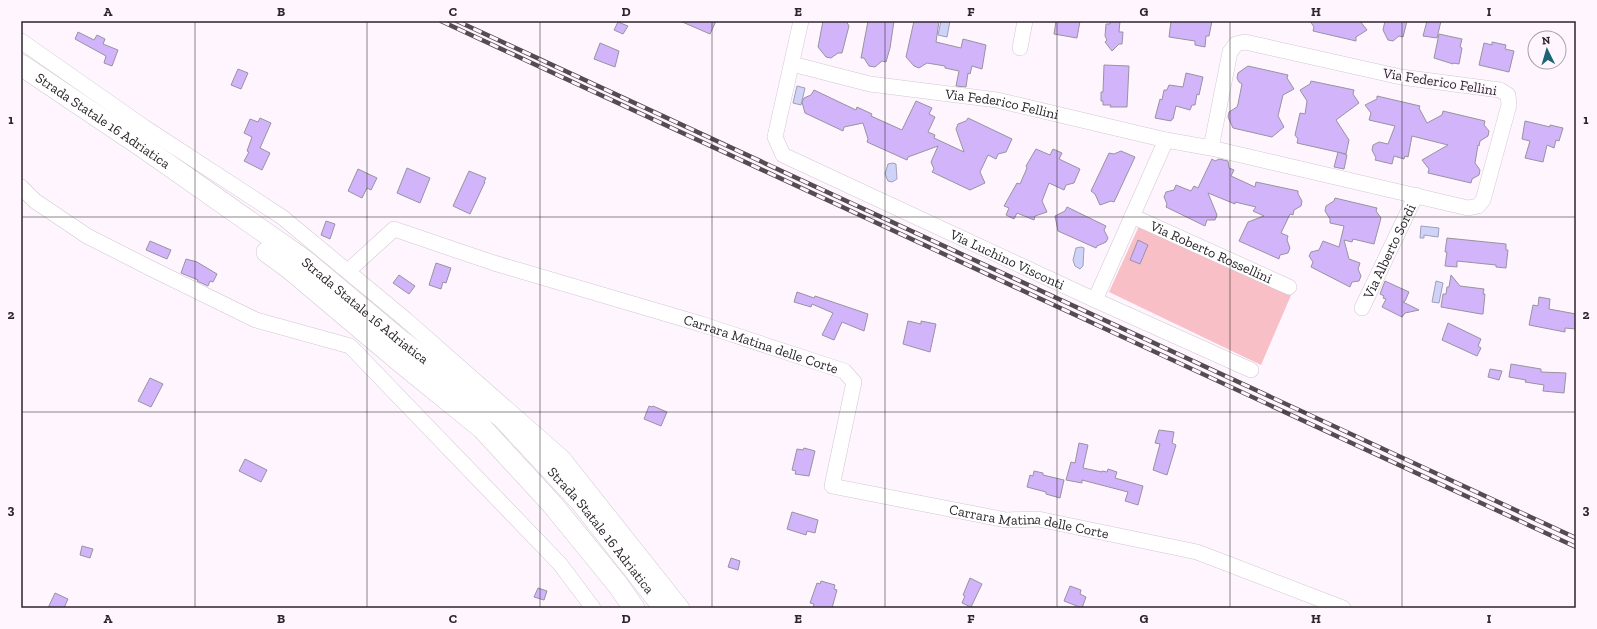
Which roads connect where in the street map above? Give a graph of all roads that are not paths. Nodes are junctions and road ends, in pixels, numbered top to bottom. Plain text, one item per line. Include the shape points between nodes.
1 (801, 21) edge
2 (1024, 21) edge
3 (21, 41) edge
4 (1020, 48) dead end
5 (792, 64) junction
6 (21, 65) edge
7 (21, 82) edge
8 (1166, 140) junction
9 (1211, 148) junction
10 (21, 187) edge
11 (1416, 195) junction
12 (1132, 216) junction
13 (348, 271) junction
14 (1289, 287) dead end
15 (1095, 300) junction
16 (1362, 308) dead end
17 (1251, 370) dead end
18 (593, 608) edge
19 (634, 608) edge
20 (664, 608) edge
21 (682, 608) edge
22 (1343, 608) edge

1 - 5 street
2 - 4 street
3 - 13 street via 144,127 282,217
5 - 8 street, Via Federico Fellini via 870,84 996,100
5 - 15 street, Via Luchino Visconti via 775,137 783,155
6 - 20 highway, Strada Statale 16 Adriatica via 304,260 401,341 502,417 581,502
7 - 19 highway, Strada Statale 16 Adriatica via 135,158 289,268 482,428 552,504
8 - 9 street, Via Federico Fellini
8 - 12 street, Via Roberto Rossellini
9 - 11 street, Via Federico Fellini
9 - 11 street, Via Federico Fellini via 1230,52 1236,44 1245,42 1401,77 1500,90 1508,95 1509,105 1484,200 1478,206 1468,208
10 - 18 street via 35,201 86,236 256,320 350,346 560,564
11 - 16 street, Via Alberto Sordi
12 - 14 street, Via Roberto Rossellini
12 - 15 street, Via Roberto Rossellini
13 - 21 street via 563,458
13 - 22 street, Carrara Matina delle Corte via 394,229 494,263 701,324 844,371 854,382 832,486 1006,520 1038,519 1197,552
15 - 17 street, Via Luchino Visconti

